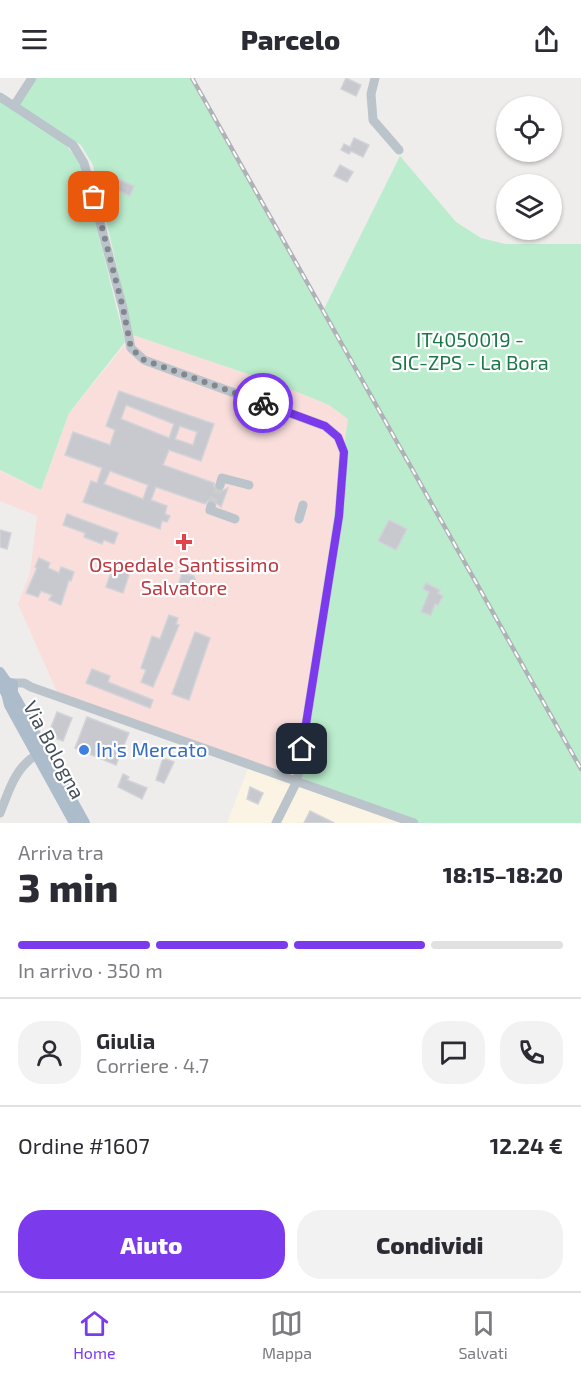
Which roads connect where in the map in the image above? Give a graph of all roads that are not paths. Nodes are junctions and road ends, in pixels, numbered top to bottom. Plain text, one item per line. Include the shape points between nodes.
1 (32, 78) edge
2 (375, 78) edge
3 (0, 97) edge
4 (14, 106) junction
5 (399, 150) dead end
6 (220, 485) dead end
7 (249, 485) dead end
8 (303, 505) dead end
9 (211, 506) dead end
10 (235, 519) dead end
11 (299, 519) dead end
12 (0, 672) edge
13 (8, 687) edge
14 (36, 755) junction
15 (297, 781) junction
16 (0, 813) edge
17 (74, 823) edge
18 (86, 823) edge
19 (276, 823) edge
20 (414, 823) edge

1 - 4 street
2 - 5 street via 371,93 373,120
3 - 4 street
4 - 15 street via 73,146 84,163 131,348 144,360 325,426 338,437 344,452 339,516
6 - 7 street via 222,478
8 - 11 street
9 - 10 street via 210,510
12 - 13 main road, Via Bologna
13 - 14 main road, Via Bologna via 9,705
13 - 15 street via 24,682
13 - 18 main road, Via Bologna
14 - 16 street via 18,771
14 - 17 main road, Via Bologna
15 - 19 street
15 - 20 street

